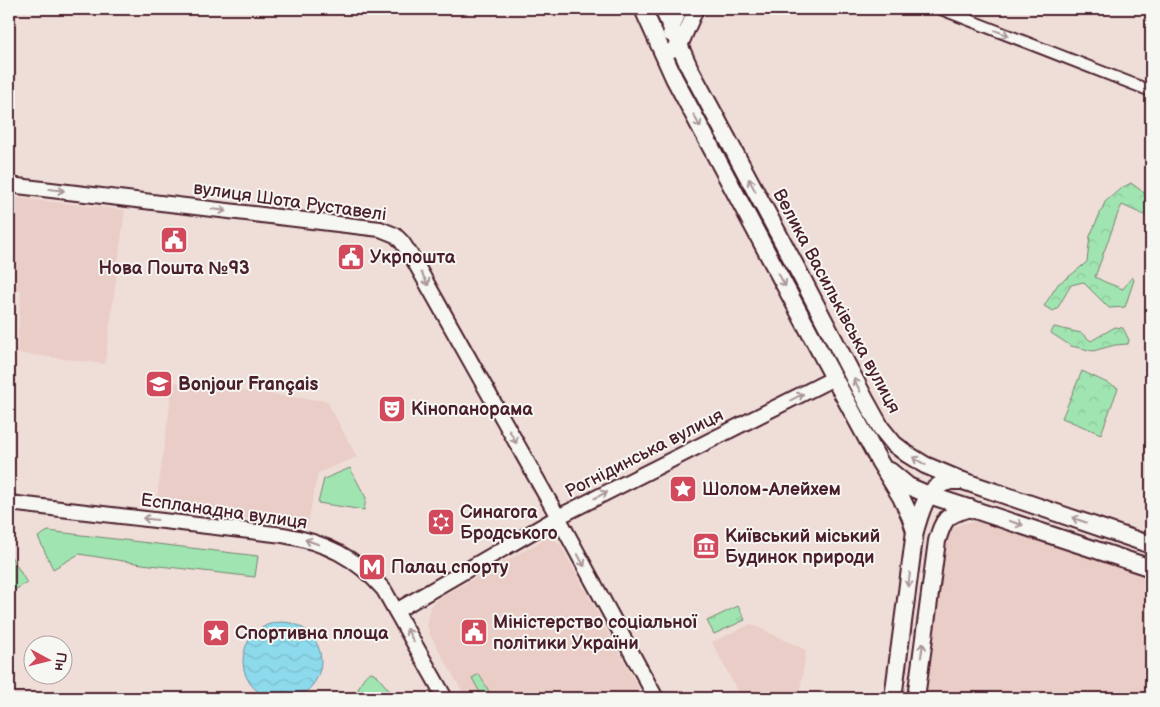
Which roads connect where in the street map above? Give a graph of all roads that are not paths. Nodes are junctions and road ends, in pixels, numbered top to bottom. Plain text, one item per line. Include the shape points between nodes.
1 (644, 9) edge
2 (663, 9) edge
3 (680, 9) edge
4 (696, 9) edge
5 (941, 9) edge
6 (672, 27) junction
7 (680, 46) junction
8 (664, 54) junction
9 (1151, 91) edge
10 (9, 185) edge
11 (834, 378) junction
12 (879, 461) junction
13 (963, 481) junction
14 (929, 495) junction
15 (9, 503) edge
16 (970, 508) junction
17 (558, 517) junction
18 (915, 531) junction
19 (1151, 545) edge
20 (1151, 568) edge
21 (396, 611) junction
22 (445, 698) edge
23 (656, 698) edge
24 (893, 698) edge
25 (916, 698) edge

1 - 8 main road
2 - 6 main road, Велика Васильківська вулиця
3 - 6 main road
4 - 7 main road
5 -> 9 street
6 - 7 main road, Велика Васильківська вулиця
6 - 8 main road
7 - 8 main road
13 -> 7 main road, Велика Васильківська вулиця via 907,454 881,428
8 -> 11 main road
10 -> 17 main road, вулиця Шота Руставелі via 380,229 395,236 412,257
11 - 12 main road
17 -> 11 main road, Рогнідинська вулиця
12 - 14 main road via 908,486
12 - 18 main road via 901,497
13 - 14 main road via 944,483
19 -> 13 main road, Велика Васильківська вулиця
14 - 16 main road
14 - 18 main road
21 -> 15 main road, Еспланадна вулиця via 384,590 367,573 343,555 304,539
16 -> 20 main road
25 -> 16 main road via 942,524 949,516
17 - 21 main road, Рогнідинська вулиця
17 -> 23 main road, вулиця Шота Руставелі
18 -> 24 main road
22 -> 21 main road, Еспланадна вулиця

